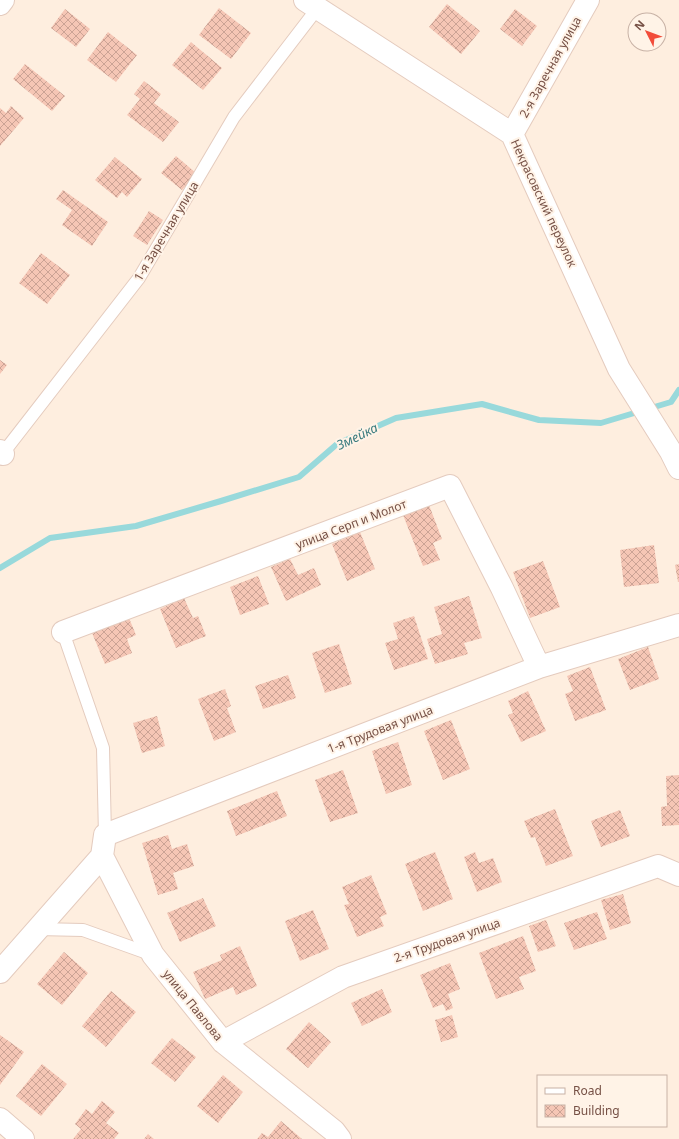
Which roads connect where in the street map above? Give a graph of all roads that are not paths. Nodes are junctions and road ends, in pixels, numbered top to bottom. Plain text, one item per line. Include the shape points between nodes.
1 (3, 0) edge
2 (588, 0) edge
3 (316, 3) edge
4 (0, 4) edge
5 (512, 134) junction
6 (1, 454) edge
7 (677, 463) edge
8 (679, 625) edge
9 (63, 632) joint
10 (539, 667) junction
11 (105, 835) junction
12 (102, 856) junction
13 (679, 875) edge
14 (37, 929) junction
15 (153, 955) junction
16 (0, 972) edge
17 (223, 1042) junction
18 (0, 1119) edge
19 (23, 1139) edge
20 (340, 1139) edge

1 - 4 street
2 - 5 street, 2-я Заречная улица
3 - 5 street, Некрасовский переулок
3 - 6 lane, 1-я Заречная улица via 234,117 139,278
5 - 7 street, Некрасовский переулок via 620,369
8 - 10 street, 1-я Трудовая улица
9 - 10 street, улица Серп и Молот via 450,486
9 - 11 lane via 103,748
10 - 11 street, 1-я Трудовая улица
11 - 12 street
12 - 14 street
12 - 15 street, улица Павлова
13 - 17 street, 2-я Трудовая улица via 658,866 343,977
14 - 15 lane via 83,930
14 - 16 street
15 - 17 street, улица Павлова
17 - 20 street, улица Павлова via 334,1131
18 - 19 street

